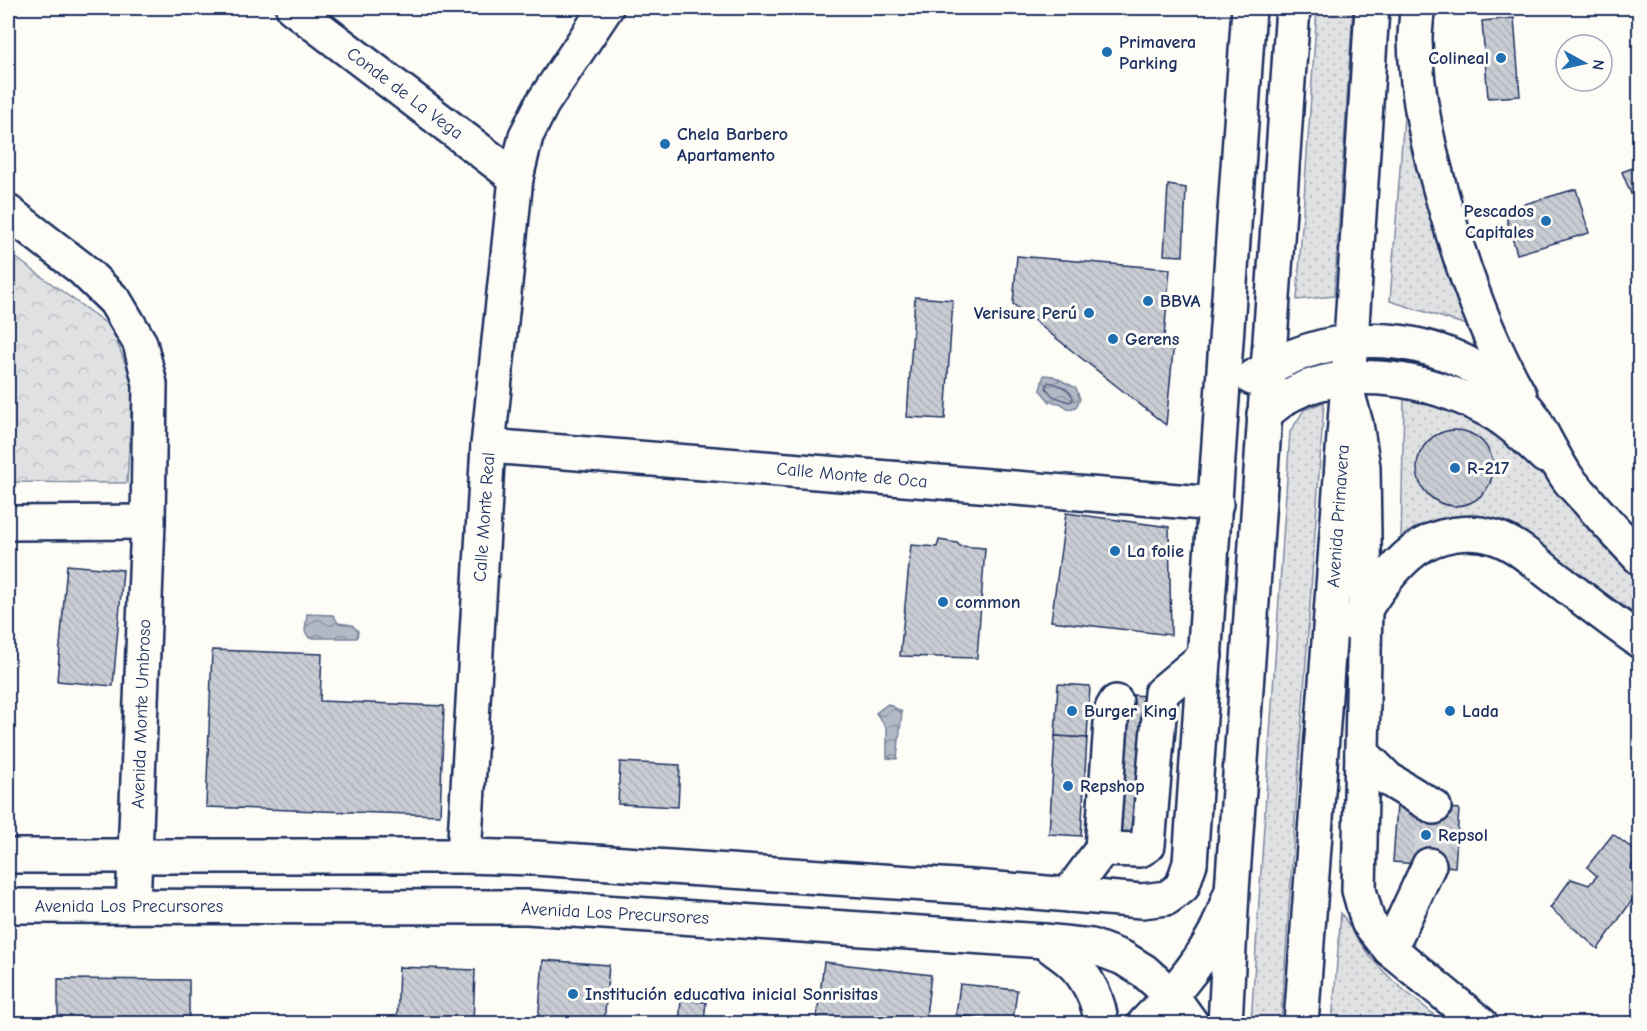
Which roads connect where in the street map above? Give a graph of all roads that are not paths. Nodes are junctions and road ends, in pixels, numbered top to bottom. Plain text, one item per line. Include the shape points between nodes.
1 (293, 8) edge
2 (606, 8) edge
3 (1249, 8) edge
4 (1293, 8) edge
5 (1372, 8) edge
6 (1418, 8) edge
7 (516, 178) junction
8 (8, 212) edge
9 (1351, 341) junction
10 (1245, 384) junction
11 (1347, 384) junction
12 (1528, 410) junction
13 (1264, 414) junction
14 (488, 446) junction
15 (1568, 478) junction
16 (1216, 504) junction
17 (148, 522) junction
18 (8, 523) edge
19 (1640, 558) edge
20 (1365, 608) junction
21 (1640, 641) edge
22 (1205, 656) junction
23 (1325, 686) junction
24 (1161, 693) junction
25 (1362, 753) junction
26 (1434, 807) dead end
27 (1102, 849) junction
28 (8, 856) edge
29 (135, 856) junction
30 (464, 856) junction
31 (1429, 865) tunnel mouth
32 (986, 888) junction
33 (1232, 891) junction
34 (1068, 896) junction
35 (8, 906) edge
36 (133, 906) junction
37 (984, 936) junction
38 (1044, 941) junction
39 (1390, 950) junction
40 (1172, 996) junction
41 (1101, 1023) edge
42 (1144, 1023) edge
43 (1192, 1023) edge
44 (1225, 1023) edge
45 (1301, 1023) edge
46 (1481, 1023) edge

1 - 7 main road, Conde de La Vega
2 - 7 main road, Calle Monte Real via 542,104 526,136
3 - 10 main road via 1228,310
4 - 10 main road
5 - 9 main road, Avenida Primavera
6 - 12 main road via 1415,38 1419,89 1436,175 1460,261 1503,366
7 - 14 main road, Calle Monte Real
8 - 17 main road, Avenida Monte Umbroso via 82,269 115,301 140,342 150,384
9 - 10 main road via 1296,354
9 - 11 main road, Avenida Primavera
9 - 12 main road via 1395,341 1455,357 1495,380
10 - 13 main road
10 - 16 main road
11 - 13 main road via 1317,383 1288,396
11 - 15 main road via 1392,379 1442,390 1490,411 1527,438
11 - 20 main road via 1363,467
11 - 23 main road, Avenida Primavera
12 - 15 main road
13 - 33 main road
14 - 16 main road, Calle Monte de Oca
14 - 30 main road, Calle Monte Real
15 - 19 main road
16 - 22 main road
17 - 18 main road
17 - 29 main road, Avenida Monte Umbroso
20 - 21 main road via 1416,549 1444,536 1470,532 1495,537 1518,550
20 - 23 main road
20 - 25 main road
22 - 24 main road
22 - 34 main road via 1190,863 1182,887 1167,898 1142,901
23 - 45 main road, Avenida Primavera
24 - 27 main road via 1129,691 1112,709
24 - 27 main road via 1148,845 1140,850
25 - 26 main road via 1388,779
25 - 39 main road via 1359,890 1368,922
27 - 34 main road
28 - 29 main road
29 - 30 main road
29 - 36 main road, Avenida Monte Umbroso
30 - 32 main road
31 - 39 main road
32 - 34 main road
32 - 37 main road via 1007,897 1011,912 1004,928
33 - 40 main road via 1215,933
33 - 44 main road
35 - 36 main road, Avenida Los Precursores
36 - 37 main road, Avenida Los Precursores via 527,907
37 - 38 main road, Avenida Los Precursores
38 - 40 main road, Avenida Los Precursores via 1091,946 1123,958
38 - 41 main road via 1072,962 1090,986
39 - 46 main road
40 - 42 main road
40 - 43 main road, Avenida Los Precursores

